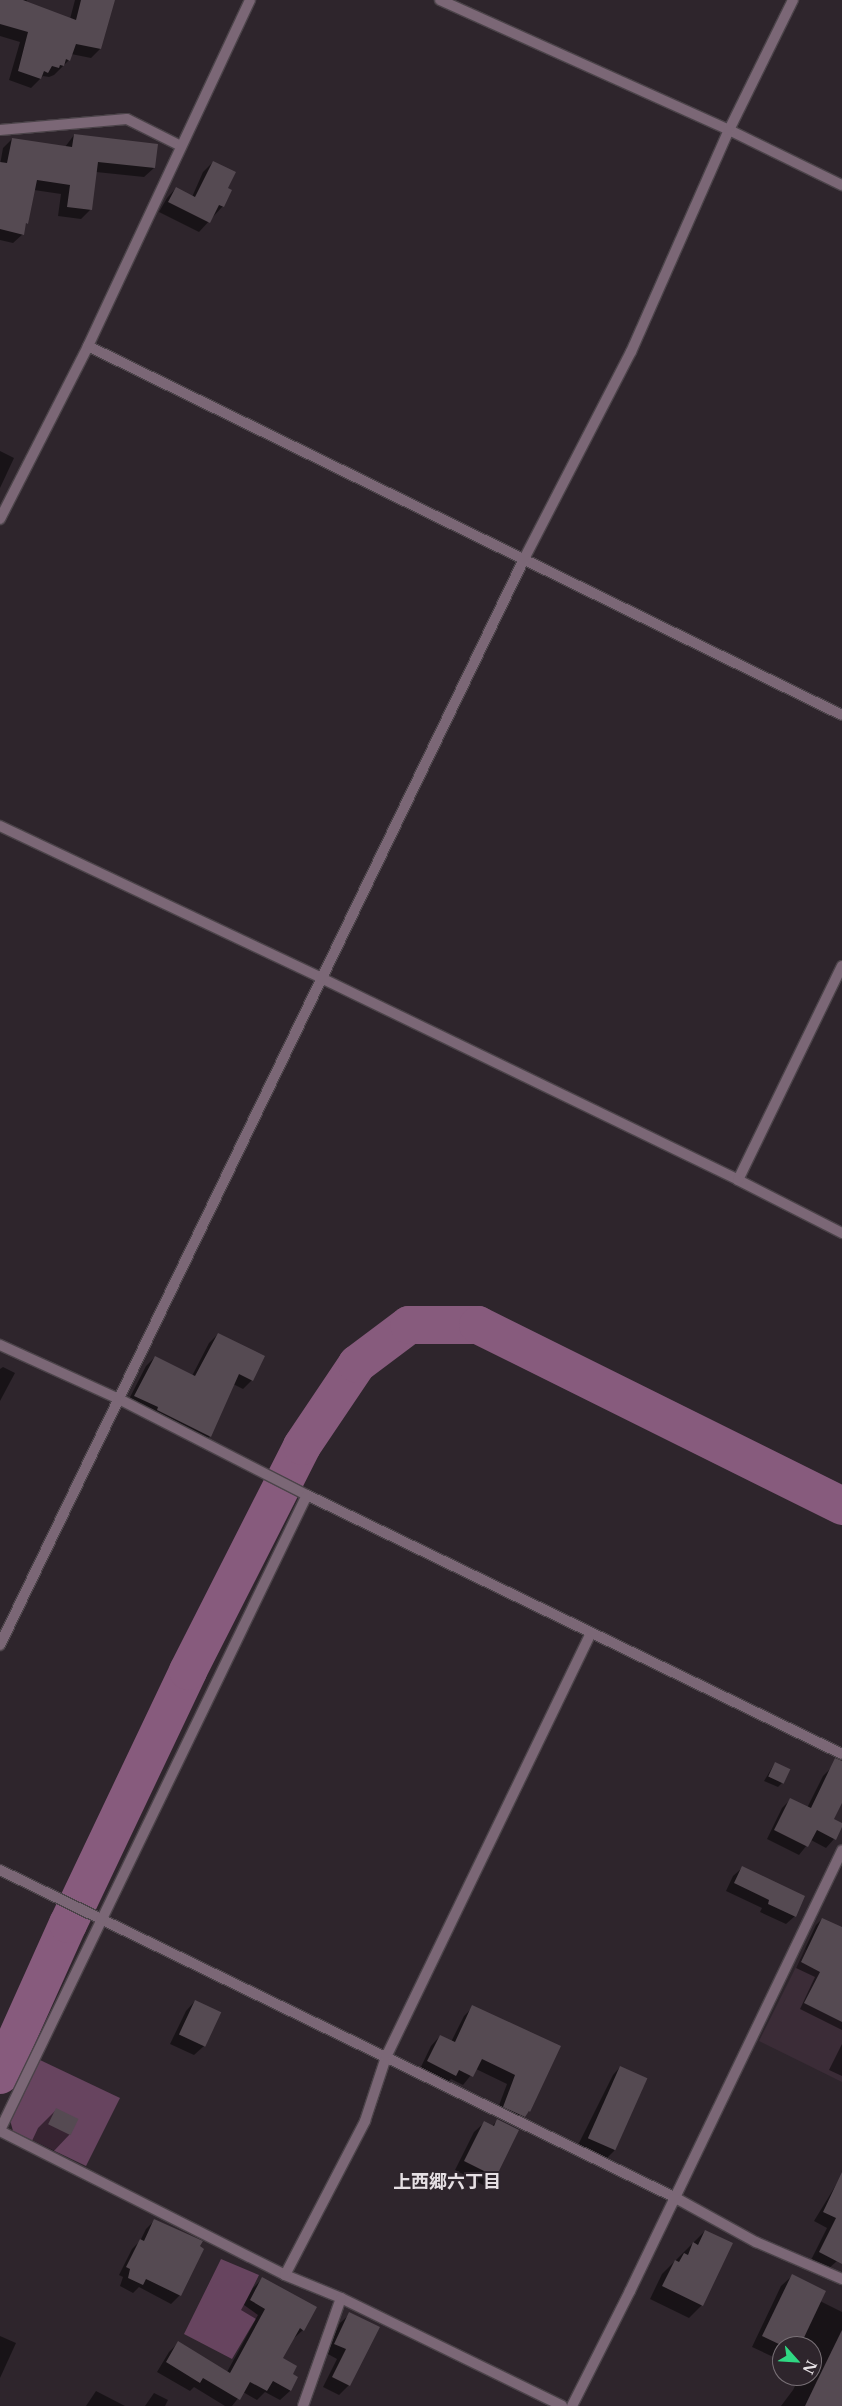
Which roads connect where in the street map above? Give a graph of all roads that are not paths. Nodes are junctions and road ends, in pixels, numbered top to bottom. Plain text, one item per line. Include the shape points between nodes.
1 (250, 0) edge
2 (440, 0) edge
3 (793, 0) edge
4 (0, 130) edge
5 (729, 130) junction
6 (181, 146) junction
7 (842, 186) edge
8 (88, 346) junction
9 (0, 519) edge
10 (524, 559) junction
11 (842, 715) edge
12 (0, 826) edge
13 (842, 966) edge
14 (321, 978) junction
15 (738, 1180) junction
16 (842, 1233) edge
17 (0, 1344) edge
18 (119, 1399) junction
19 (302, 1493) junction
20 (591, 1633) junction
21 (0, 1646) edge
22 (842, 1754) edge
23 (842, 1850) edge
24 (0, 1870) edge
25 (98, 1917) junction
26 (386, 2057) junction
27 (0, 2131) edge
28 (674, 2197) junction
29 (285, 2275) junction
30 (842, 2279) edge
31 (341, 2298) junction
32 (302, 2406) edge
33 (562, 2406) edge
34 (572, 2406) edge

1 - 6 street
2 - 5 street
3 - 5 street
4 - 6 street via 127,119
5 - 7 street
5 - 10 street via 631,352
6 - 8 street
8 - 9 street
8 - 10 street
10 - 11 street
10 - 14 street
12 - 14 street
13 - 15 street
14 - 15 street
14 - 18 street
15 - 16 street
17 - 18 street
18 - 19 street
18 - 21 street
19 - 20 street
19 - 25 street
20 - 22 street
20 - 26 street
23 - 28 street
24 - 25 street
25 - 26 street
25 - 27 street
26 - 28 street
26 - 29 street via 365,2121
27 - 29 street
28 - 30 street via 756,2242
28 - 34 street
29 - 31 street
31 - 32 street
31 - 33 street

